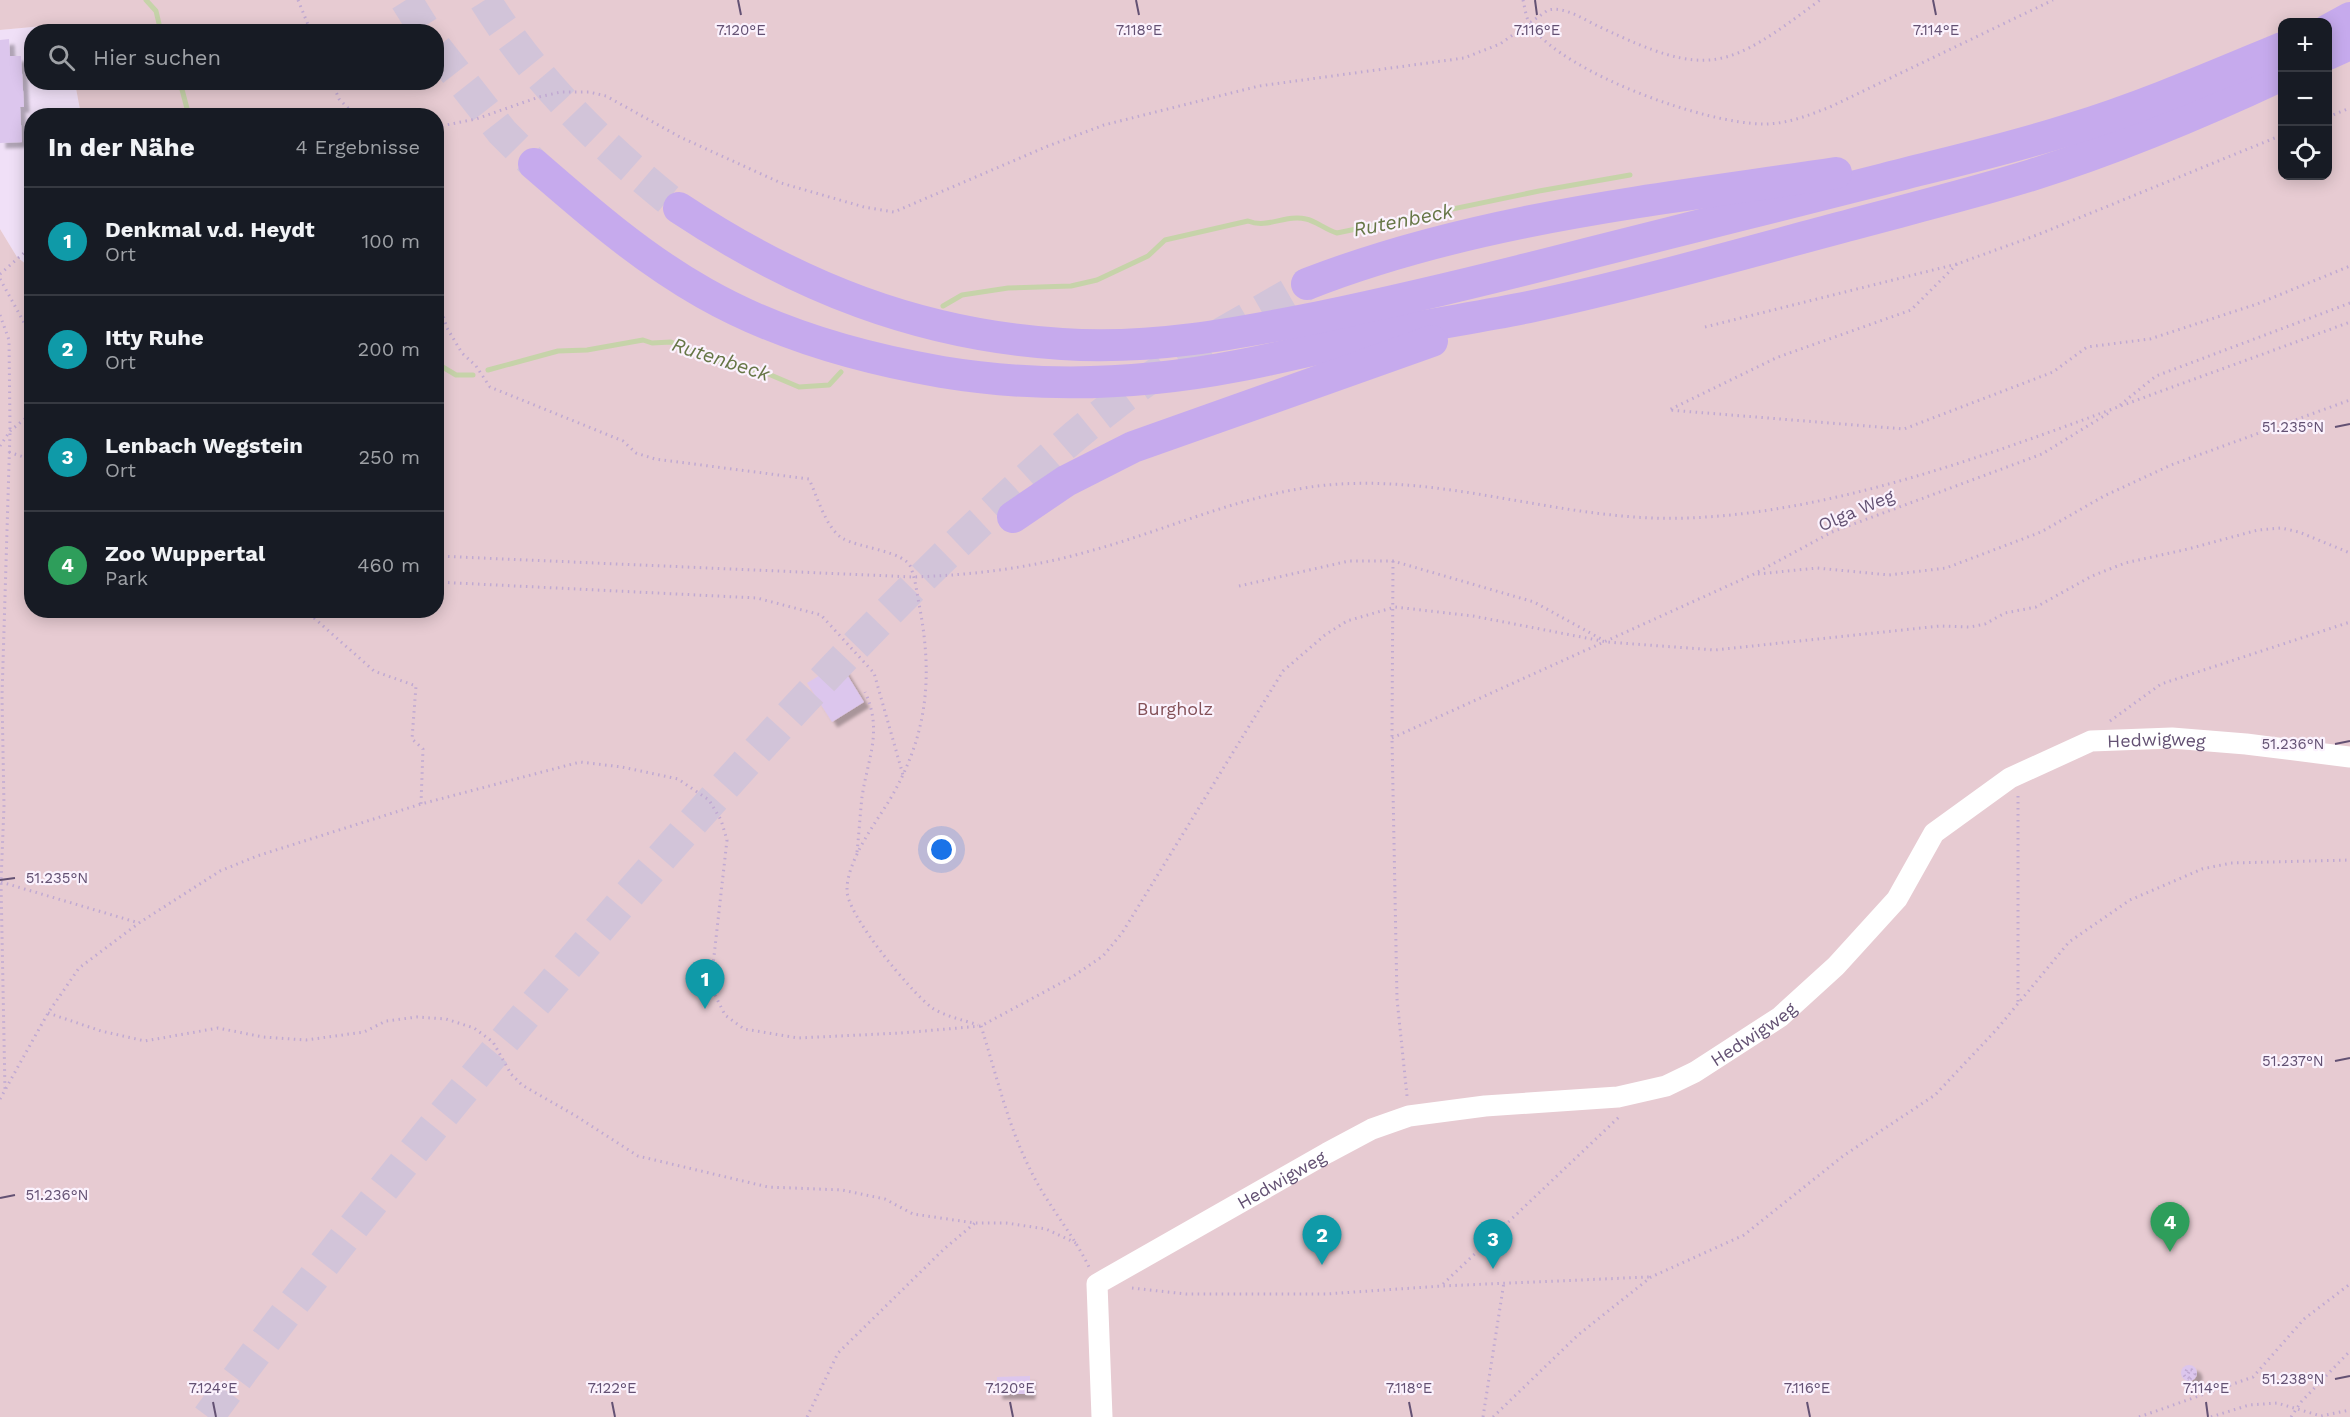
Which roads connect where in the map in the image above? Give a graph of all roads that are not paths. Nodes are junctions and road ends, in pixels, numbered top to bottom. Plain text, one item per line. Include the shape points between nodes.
1 (2350, 18) edge
2 (2332, 28) edge
3 (2350, 44) edge
4 (2278, 50) edge
5 (2332, 52) edge
6 (2278, 77) edge
7 (2024, 144) junction
8 (534, 164) tunnel mouth
9 (680, 208) tunnel mouth
10 (1307, 284) tunnel mouth
11 (1529, 307) junction
12 (1013, 517) dead end
13 (2350, 757) edge
14 (1102, 1417) edge

1 - 2 highway
3 - 5 highway
4 - 7 highway via 2154,100
6 - 11 highway via 2197,114 2033,174
7 - 9 highway via 1377,305 1232,335 1136,345 1024,341 942,328 900,316 771,264
7 - 10 highway via 1577,212 1425,244
8 - 11 highway via 598,220 658,264 750,316 847,350 974,377 1066,383 1160,378
11 - 12 highway via 1133,447 1066,481
13 - 14 street, Hedwigweg via 2172,738 2091,741 2018,775 1934,833 1897,899 1836,966 1780,1017 1695,1072 1666,1086 1587,1101 1485,1106 1409,1116 1327,1153 1097,1284

